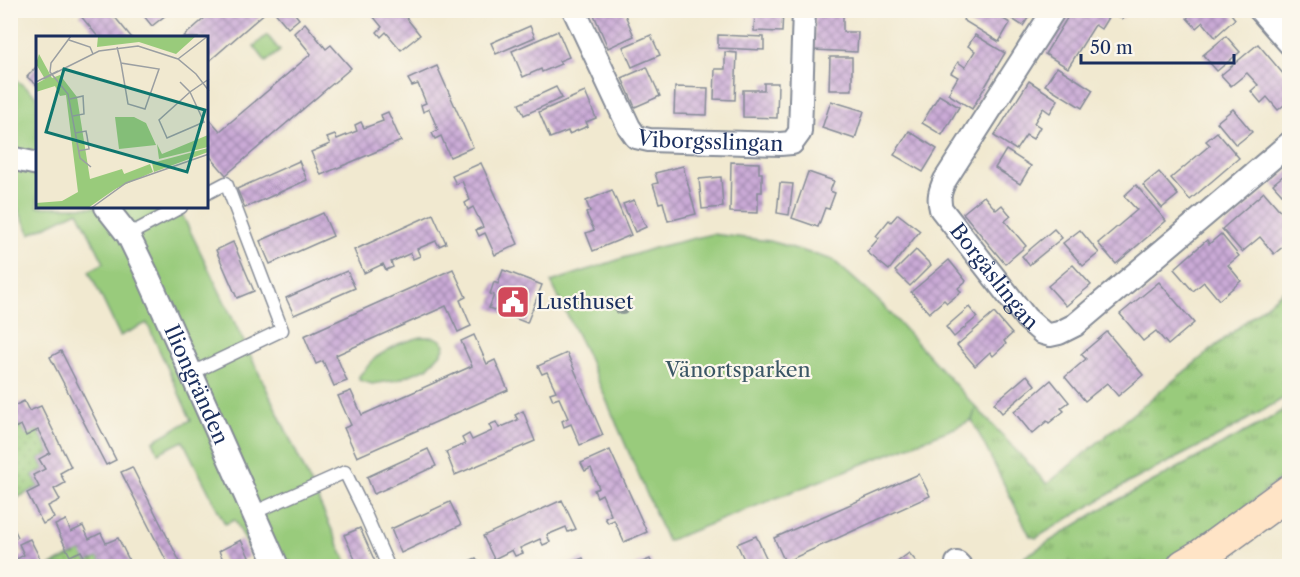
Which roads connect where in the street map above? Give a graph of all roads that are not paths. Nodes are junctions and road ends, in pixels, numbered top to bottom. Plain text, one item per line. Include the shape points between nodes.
1 (574, 10) edge
2 (804, 10) edge
3 (1054, 10) edge
4 (1260, 10) edge
5 (1290, 44) edge
6 (1290, 143) edge
7 (10, 158) edge
8 (36, 164) edge
9 (208, 192) edge
10 (107, 208) edge
11 (179, 208) edge
12 (128, 235) junction
13 (192, 373) junction
14 (1290, 491) edge
15 (253, 513) junction
16 (277, 567) edge
17 (388, 567) edge
18 (1184, 567) edge

1 - 2 street, Viborgsslingan via 636,137 780,144 792,142 800,132
3 - 6 street, Borgåslingan via 945,180 939,200 941,209 1026,318 1043,333 1059,333 1075,325
4 - 5 street
7 - 8 street
9 - 13 lane via 226,183 282,330
10 - 12 street, Iliongränden
11 - 12 lane
12 - 13 street, Iliongränden
13 - 15 street, Iliongränden
14 - 18 main road
15 - 16 street, Iliongränden
15 - 17 lane via 345,472

